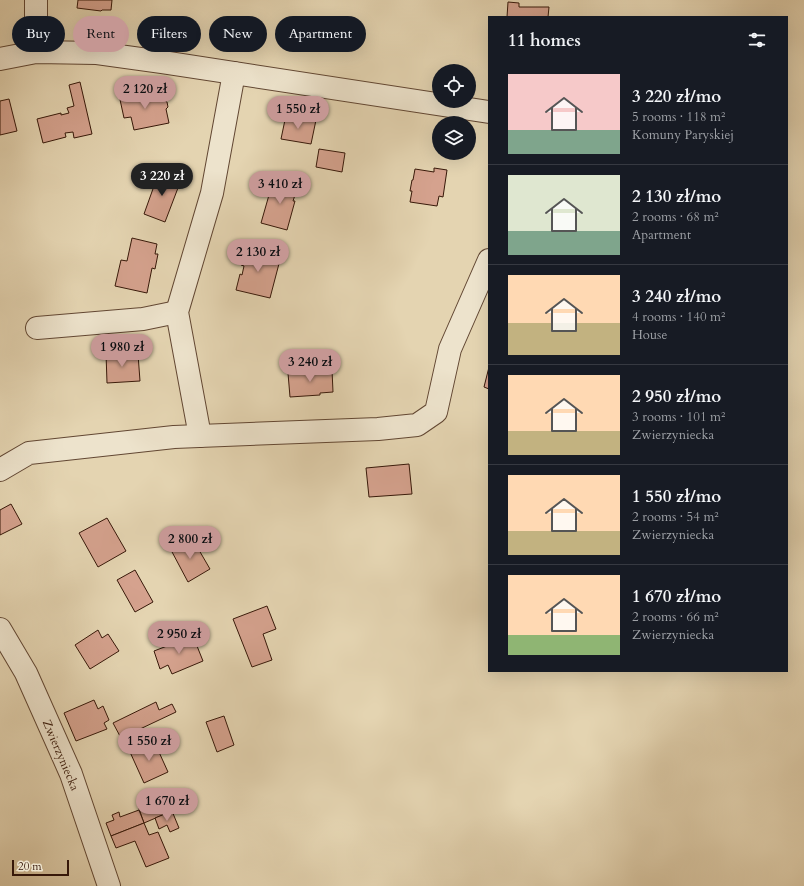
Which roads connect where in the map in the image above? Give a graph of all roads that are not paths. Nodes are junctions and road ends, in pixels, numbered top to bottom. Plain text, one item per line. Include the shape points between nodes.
1 (36, 0) edge
2 (36, 16) edge
3 (36, 52) joint
4 (0, 59) edge
5 (234, 73) junction
6 (488, 112) edge
7 (488, 262) edge
8 (177, 312) junction
9 (37, 328) dead end
10 (200, 436) junction
11 (0, 470) edge
12 (0, 629) edge
13 (109, 886) edge

1 - 2 street
3 - 4 street
3 - 5 street via 97,54
5 - 6 street
5 - 8 street via 212,193
7 - 10 street via 450,349 436,412 417,425 378,429
8 - 9 street via 143,319
8 - 10 street
10 - 11 street via 29,453
12 - 13 street, Zwierzyniecka via 26,673 71,774

